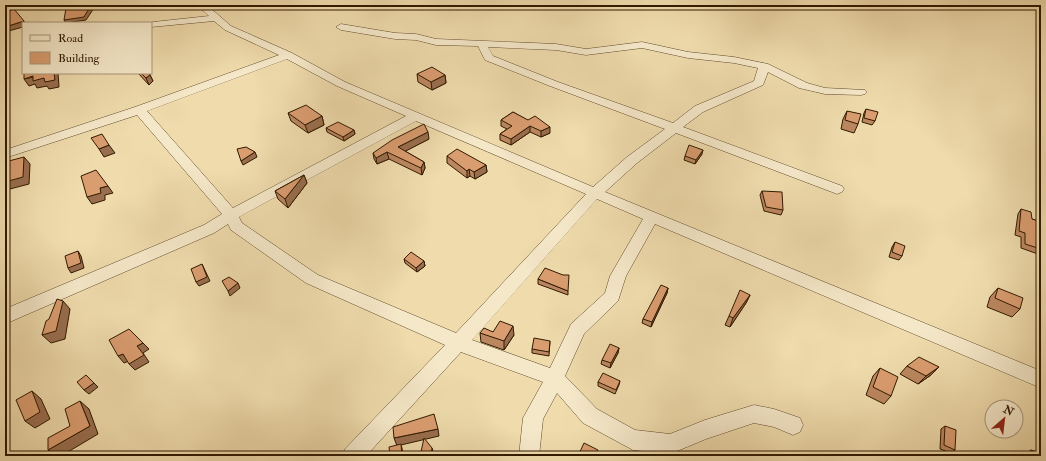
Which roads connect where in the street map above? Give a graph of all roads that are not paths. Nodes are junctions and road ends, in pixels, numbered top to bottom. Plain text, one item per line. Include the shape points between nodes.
1 (202, 5) edge
2 (215, 18) junction
3 (153, 25) dead end
4 (341, 27) dead end
5 (481, 43) junction
6 (288, 55) junction
7 (764, 66) junction
8 (861, 92) dead end
9 (139, 110) junction
10 (415, 116) junction
11 (674, 128) junction
12 (5, 154) edge
13 (837, 189) dead end
14 (595, 193) junction
15 (231, 215) junction
16 (652, 217) junction
17 (5, 317) edge
18 (459, 342) junction
19 (555, 378) junction
20 (1041, 380) edge
21 (793, 425) dead end
22 (352, 456) edge
23 (529, 456) edge

1 - 2 street
2 - 3 street
2 - 6 street via 228,28
4 - 5 street via 436,42
5 - 7 street via 556,46 586,52 642,45 688,55
5 - 11 street via 489,58
6 - 9 street
6 - 10 street via 341,84
7 - 8 street via 803,86 825,91
7 - 11 street via 759,83 699,109
9 - 12 street
9 - 15 street
10 - 14 street
10 - 15 street
11 - 13 street
11 - 14 street
14 - 16 street
14 - 18 street
15 - 17 street via 209,229
15 - 18 street via 236,226 312,279
16 - 19 street via 618,276 612,296 577,329
16 - 20 street
18 - 19 street
18 - 22 street
19 - 21 street via 590,416 633,440 670,444 754,414
19 - 23 street via 533,418

